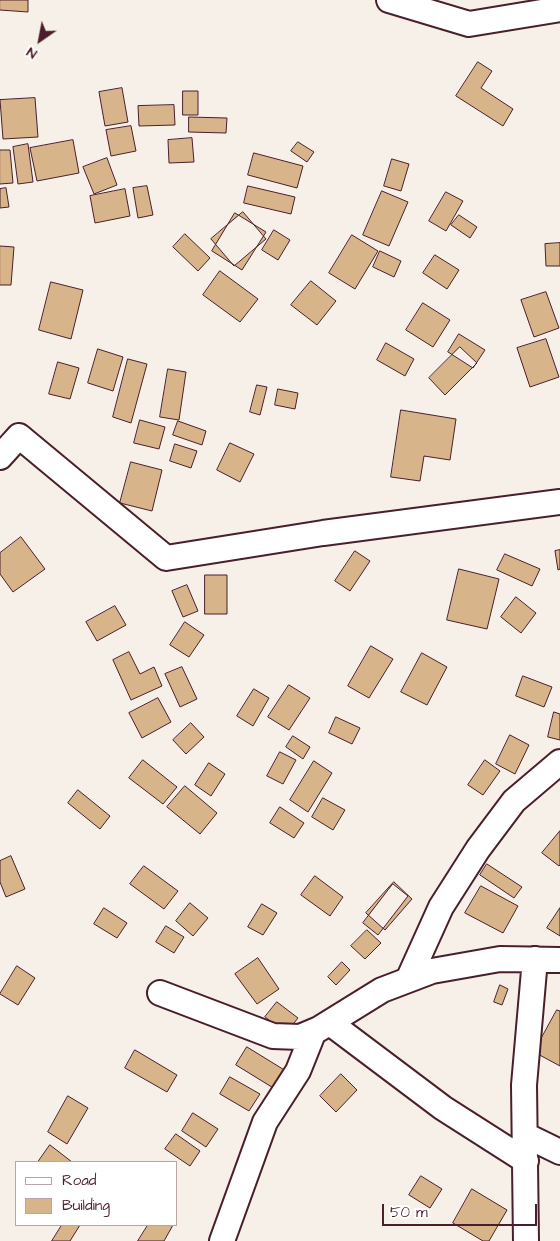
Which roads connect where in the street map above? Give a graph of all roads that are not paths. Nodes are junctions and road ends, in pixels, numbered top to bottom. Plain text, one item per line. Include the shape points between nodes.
1 (389, 0) edge
2 (560, 9) edge
3 (0, 457) edge
4 (560, 502) edge
5 (560, 762) edge
6 (534, 959) junction
7 (560, 960) edge
8 (408, 980) junction
9 (160, 993) dead end
10 (322, 1027) junction
11 (525, 1135) junction
12 (560, 1152) edge
13 (526, 1161) junction
14 (222, 1241) edge
15 (526, 1241) edge

1 - 2 street via 469,24
3 - 4 street via 19,436 166,558 323,532
5 - 8 street via 514,801 478,849 442,907
6 - 7 street
6 - 8 street via 500,959 432,971
6 - 11 street via 524,1085
8 - 10 street via 382,990
9 - 10 street via 273,1036 300,1037
10 - 13 street
10 - 14 street via 266,1122
11 - 12 street
11 - 13 street
13 - 15 street

